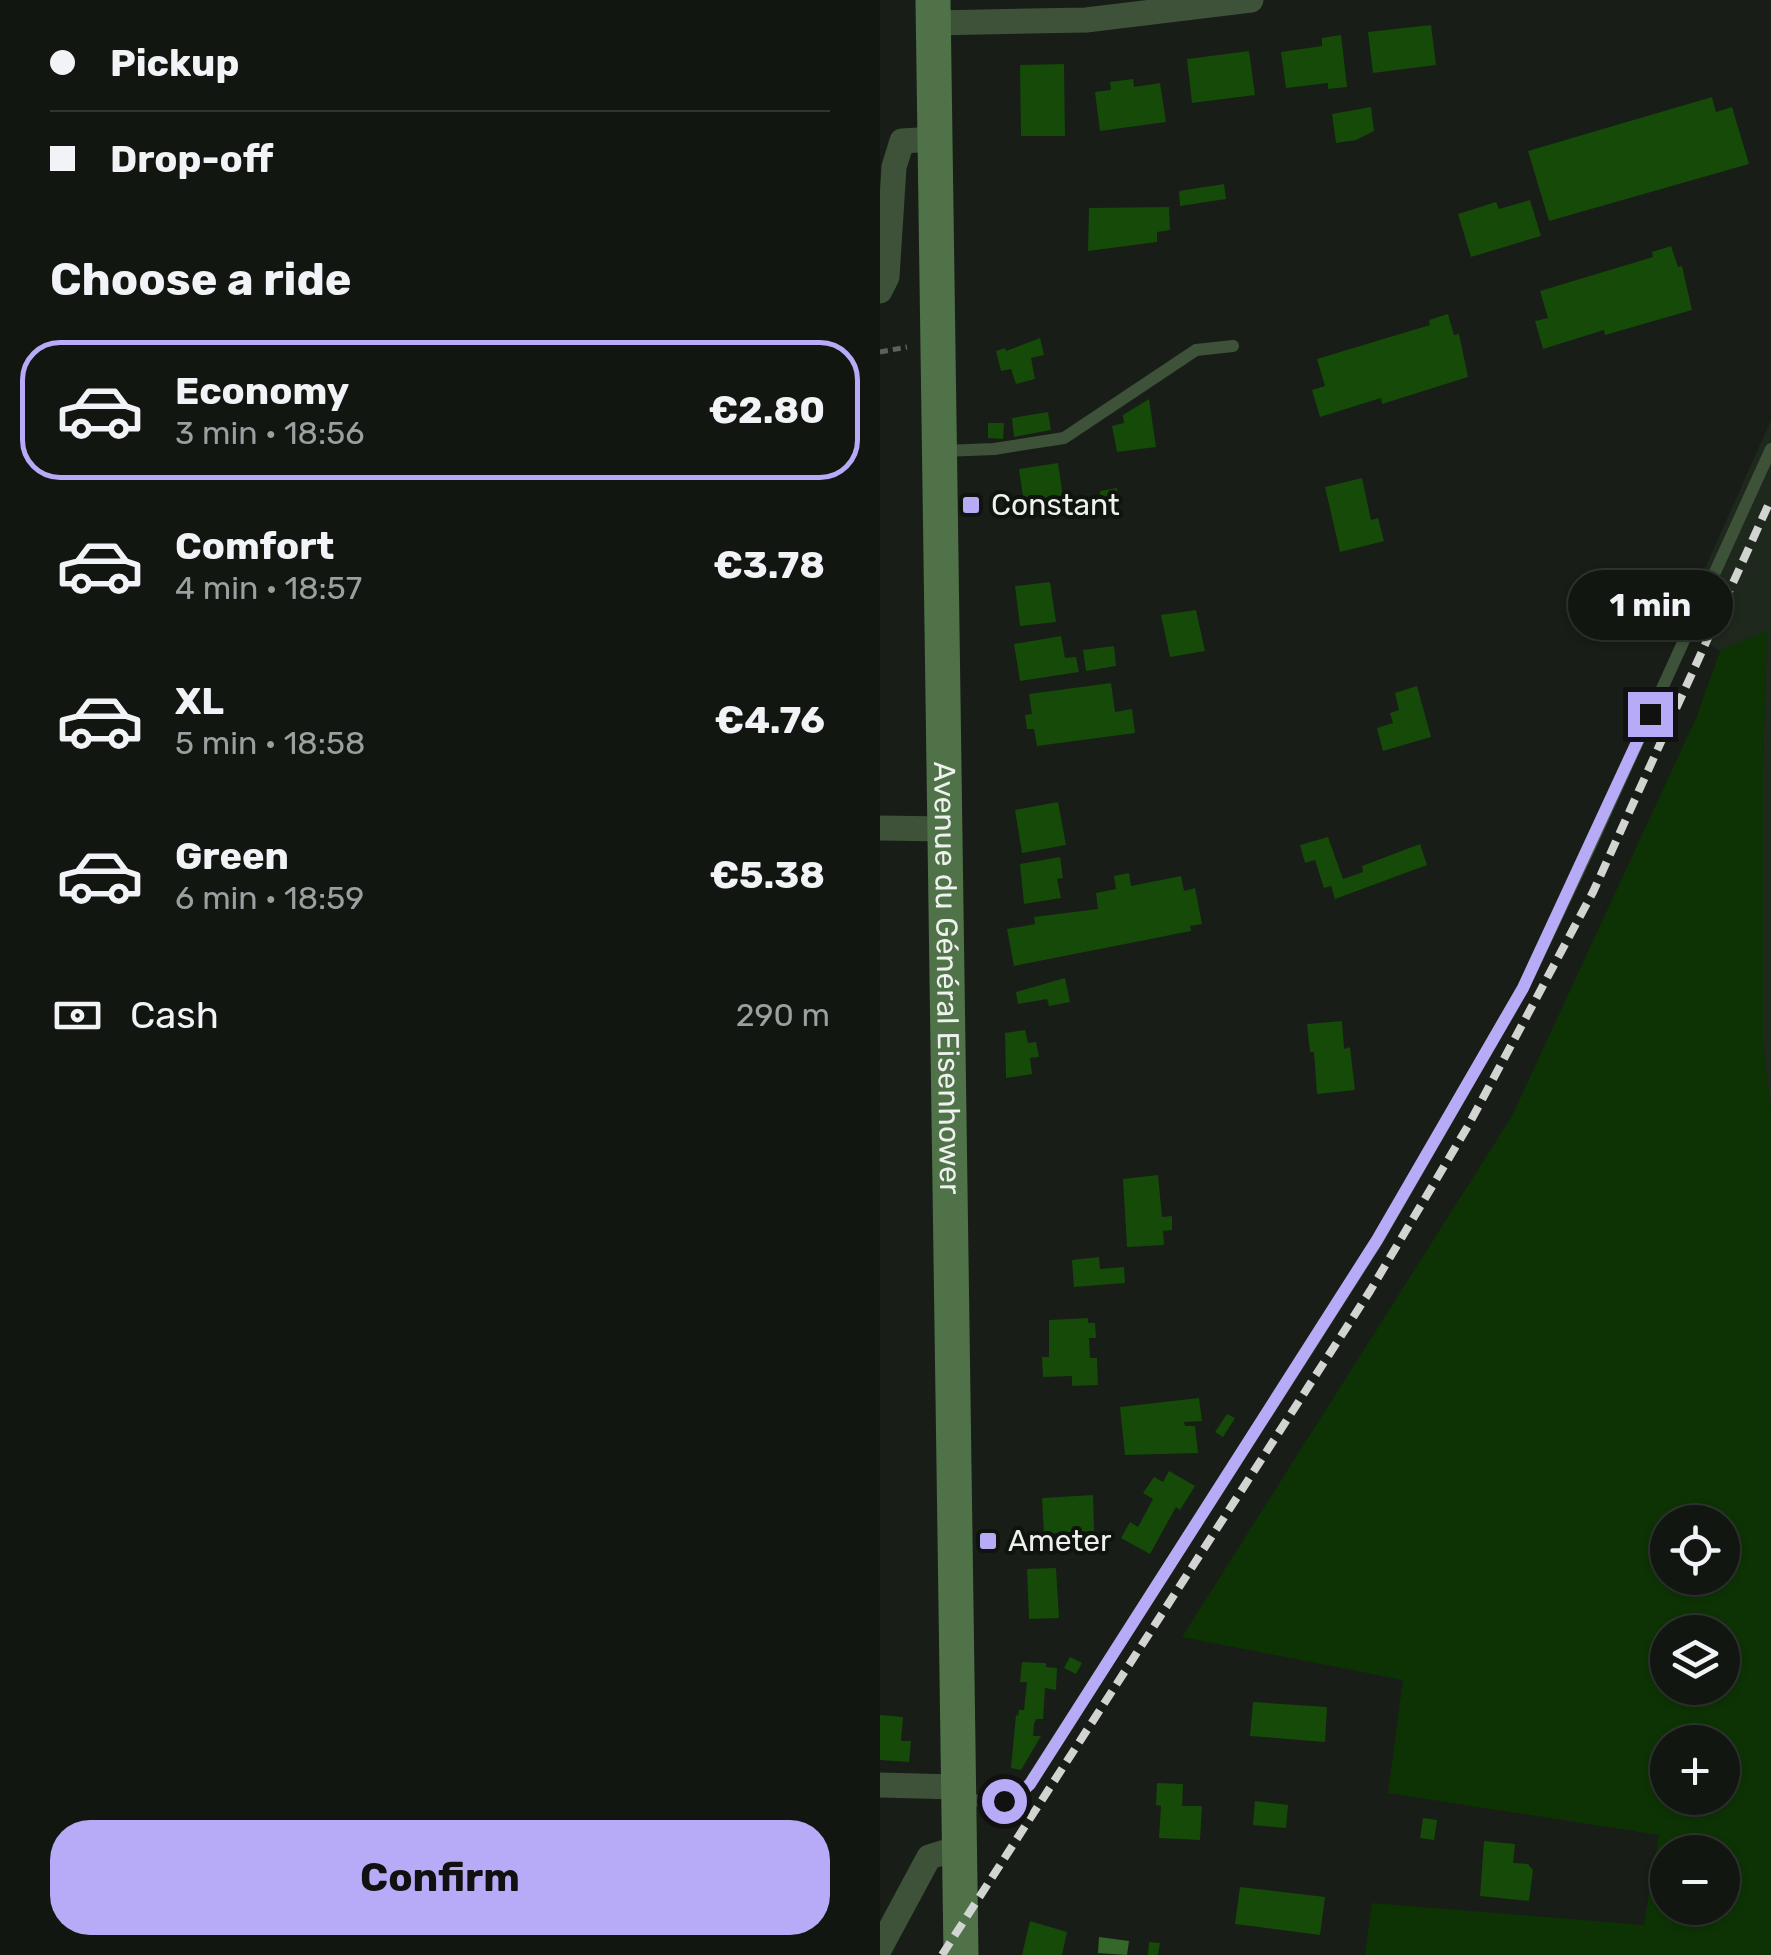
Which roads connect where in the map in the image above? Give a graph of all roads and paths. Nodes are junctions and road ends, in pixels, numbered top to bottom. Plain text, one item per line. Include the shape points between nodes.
1 (1251, 0) edge
2 (933, 11) edge
3 (906, 139) edge
4 (880, 291) edge
5 (1233, 346) dead end
6 (1771, 449) edge
7 (940, 451) junction
8 (880, 828) edge
9 (945, 830) junction
10 (880, 1784) edge
11 (956, 1794) junction
12 (959, 1848) junction
13 (880, 1948) edge
14 (961, 1955) edge

1 - 2 street via 1086,20
2 - 3 main road, Avenue du Général Eisenhower
3 - 4 street via 894,166 887,277
3 - 7 main road, Avenue du Général Eisenhower
5 - 7 lane via 1196,350 1064,438
6 - 11 lane via 1523,988 1377,1240 1030,1784 1004,1801
7 - 9 main road, Avenue du Général Eisenhower
8 - 9 street
9 - 11 main road, Avenue du Général Eisenhower
10 - 11 street
11 - 12 main road, Avenue du Général Eisenhower
12 - 13 street via 929,1857
12 - 14 main road, Avenue du Général Eisenhower

